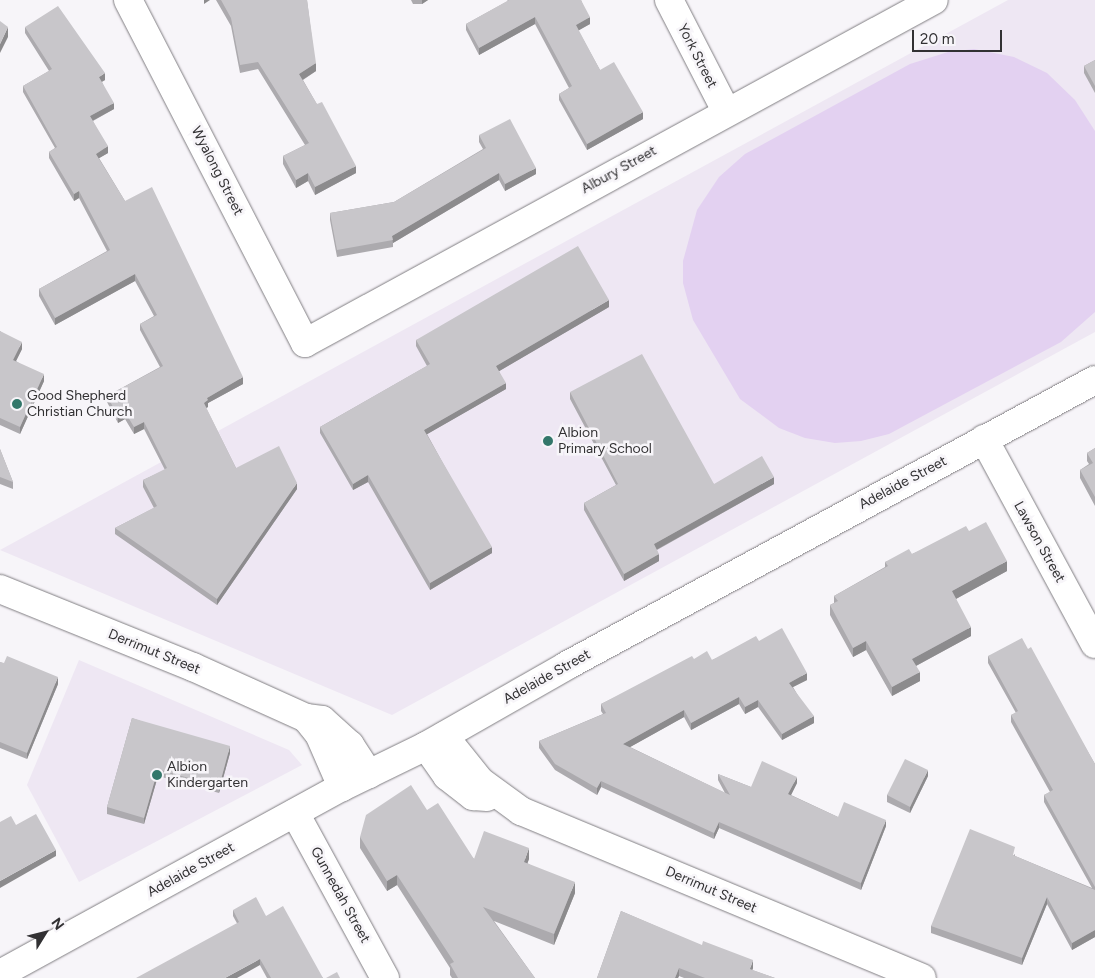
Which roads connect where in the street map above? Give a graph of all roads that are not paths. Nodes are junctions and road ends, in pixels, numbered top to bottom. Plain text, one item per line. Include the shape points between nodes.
1 (128, 0) edge
2 (669, 0) edge
3 (934, 0) edge
4 (726, 111) junction
5 (305, 343) joint
6 (1095, 380) edge
7 (984, 439) junction
8 (0, 589) edge
9 (1095, 644) edge
10 (306, 718) junction
11 (435, 741) junction
12 (369, 774) junction
13 (342, 788) junction
14 (295, 813) junction
15 (0, 974) edge
16 (385, 978) edge
17 (922, 978) edge

1 - 5 street, Wyalong Street
2 - 4 street, York Street
3 - 4 street, Albury Street
4 - 5 street, Albury Street
6 - 7 street, Adelaide Street
7 - 9 street, Lawson Street
7 - 11 street, Adelaide Street via 566,666
8 - 10 street, Derrimut Street via 193,667
10 - 12 street, Derrimut Street via 322,720 337,730
10 - 13 street, Derrimut Street via 319,734
11 - 12 street, Adelaide Street
11 - 17 street, Derrimut Street via 500,799 530,815
12 - 13 street, Adelaide Street
13 - 14 street, Adelaide Street
14 - 15 street, Adelaide Street
14 - 16 street, Gunnedah Street

